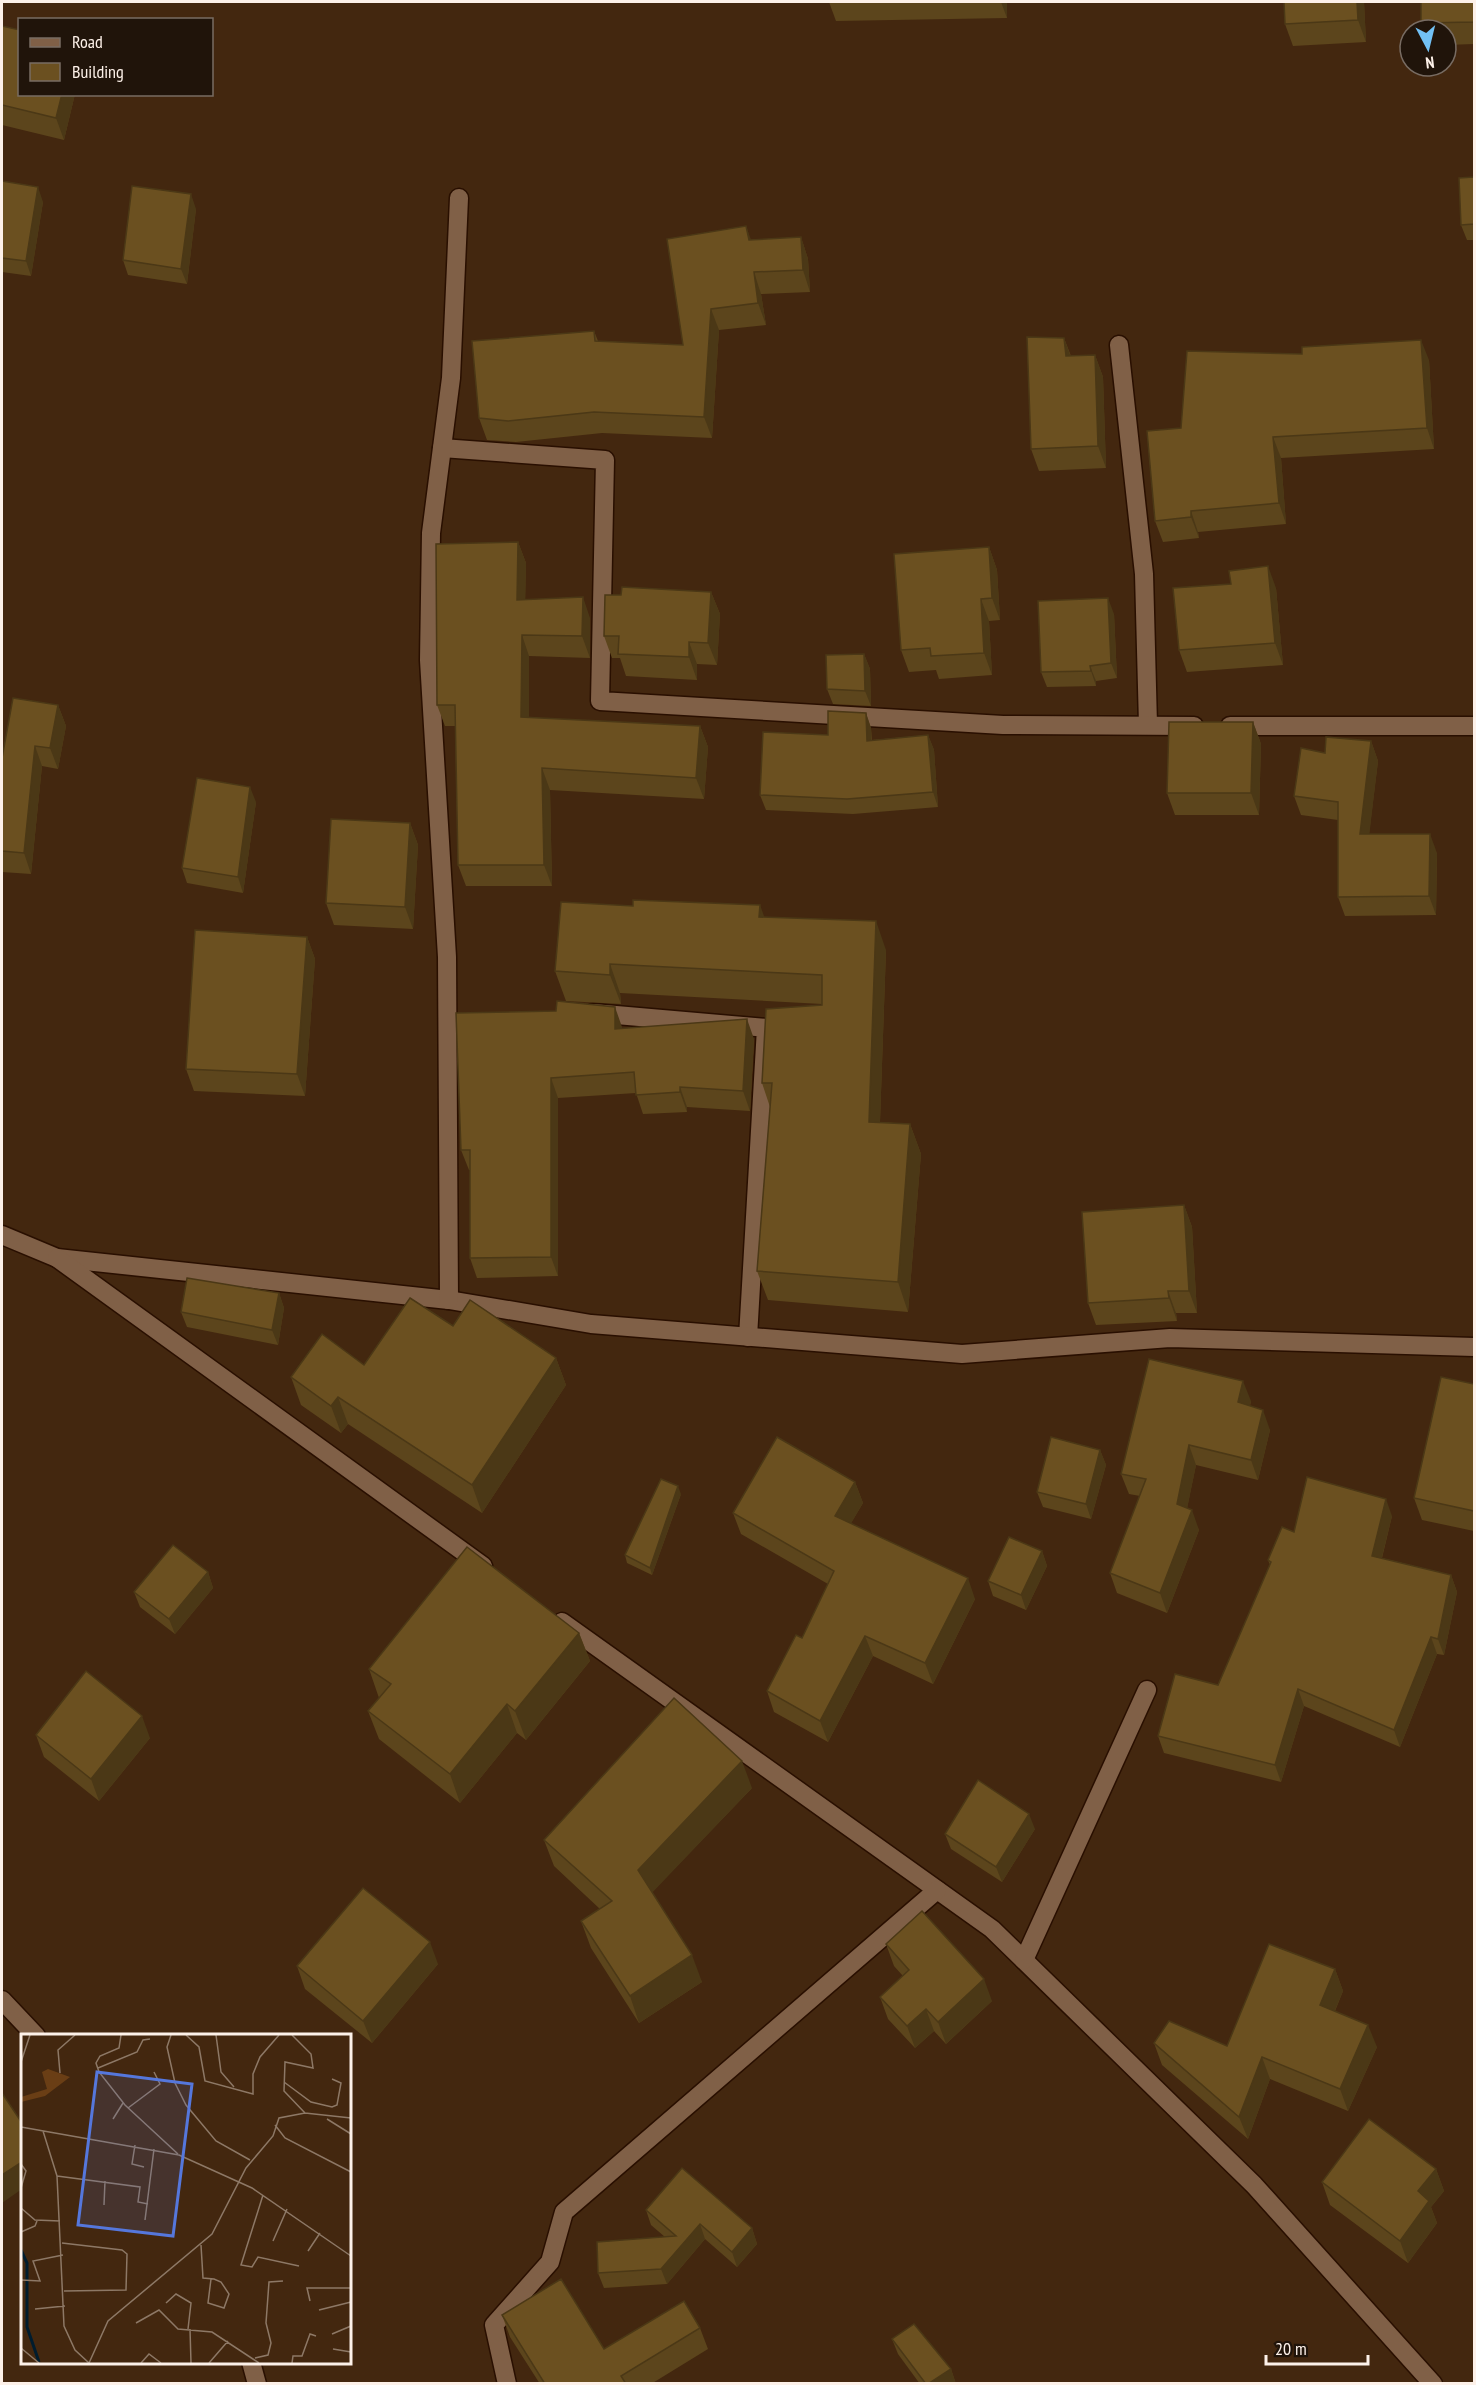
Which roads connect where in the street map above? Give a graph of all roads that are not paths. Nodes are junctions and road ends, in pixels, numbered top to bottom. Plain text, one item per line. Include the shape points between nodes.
1 (459, 198) dead end
2 (1119, 345) dead end
3 (442, 448) junction
4 (1148, 725) junction
5 (1474, 726) edge
6 (570, 1011) edge
7 (2, 1235) edge
8 (57, 1258) junction
9 (449, 1300) junction
10 (748, 1337) junction
11 (1474, 1347) edge
12 (498, 1576) edge
13 (546, 1611) edge
14 (1147, 1690) dead end
15 (937, 1890) junction
16 (1024, 1960) junction
17 (2, 2000) edge
18 (34, 2034) edge
19 (251, 2364) edge
20 (256, 2384) edge
21 (507, 2384) edge
22 (1433, 2384) edge

1 - 3 street via 451,378
2 - 4 street via 1144,574
3 - 4 street via 605,460 600,701 1003,725
3 - 9 street via 431,533 429,660 447,957
4 - 5 street
6 - 10 street via 766,1029
7 - 8 street
8 - 9 street
8 - 12 street
9 - 10 street via 591,1324
10 - 11 street via 962,1354 1170,1338
13 - 15 street
14 - 16 street
15 - 16 street via 992,1929
15 - 21 street via 564,2212 550,2262 494,2325
16 - 22 street via 1254,2185
17 - 18 street
19 - 20 street

